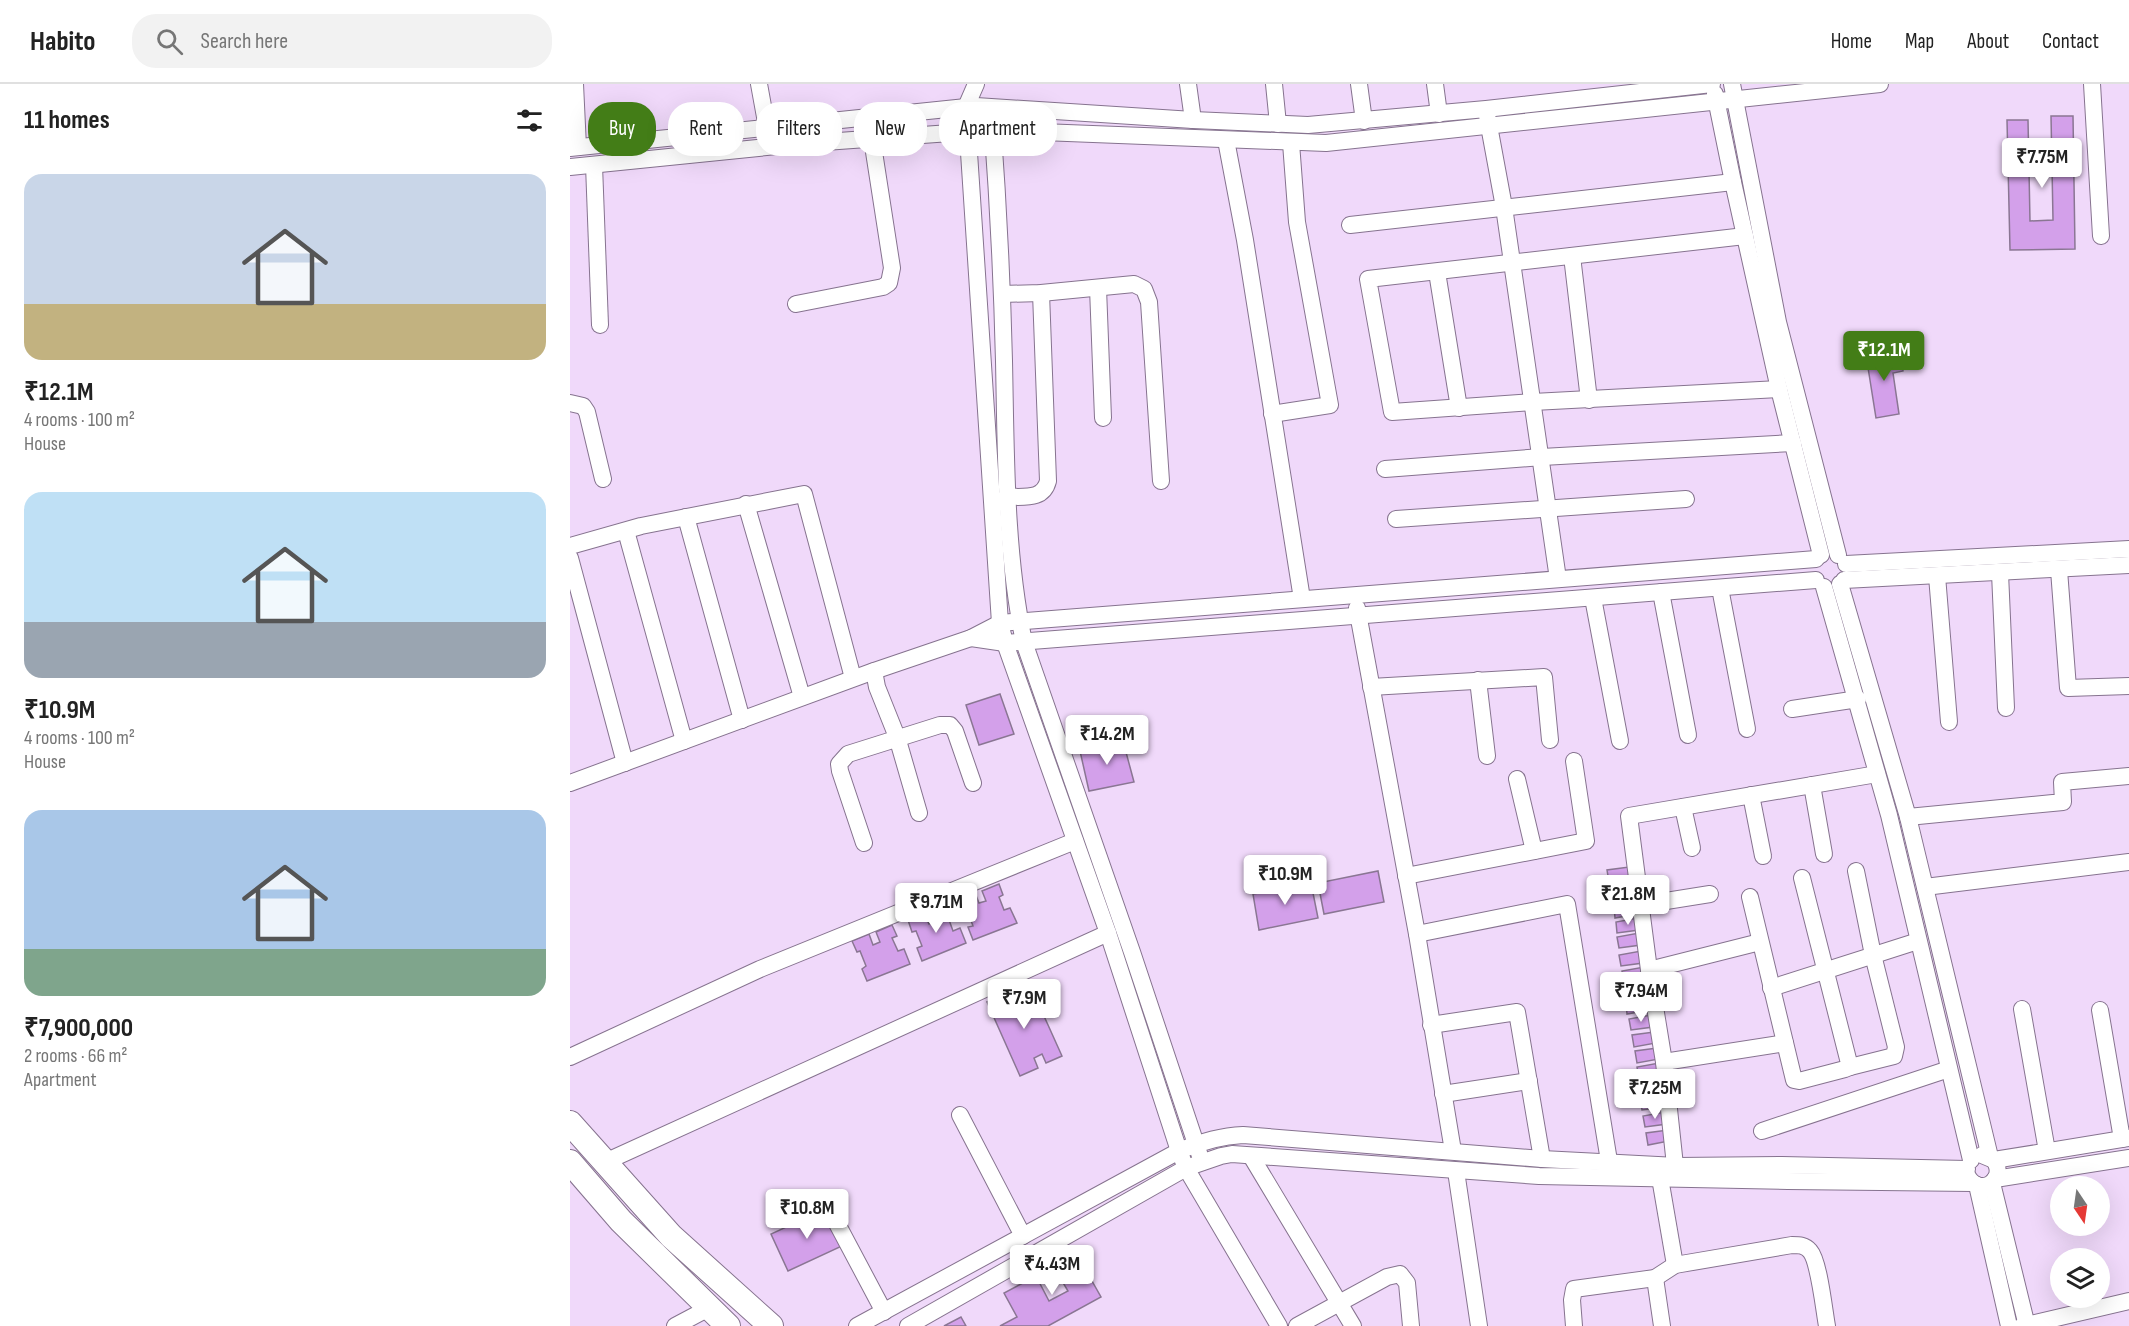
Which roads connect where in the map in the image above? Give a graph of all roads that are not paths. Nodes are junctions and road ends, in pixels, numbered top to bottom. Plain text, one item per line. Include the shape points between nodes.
1 (575, 84) edge
2 (759, 84) edge
3 (976, 84) edge
4 (1188, 84) edge
5 (1274, 84) edge
6 (1359, 84) edge
7 (1435, 84) edge
8 (1712, 84) edge
9 (1732, 84) edge
10 (1880, 84) edge
11 (2092, 84) edge
12 (1633, 88) edge
13 (1735, 101) junction
14 (762, 102) edge
15 (968, 102) edge
16 (987, 102) edge
17 (1718, 102) junction
18 (939, 110) edge
19 (1057, 111) edge
20 (1438, 114) junction
21 (1488, 117) junction
22 (842, 120) edge
23 (1193, 120) junction
24 (1364, 121) junction
25 (1278, 124) junction
26 (756, 129) edge
27 (1057, 133) edge
28 (854, 140) edge
29 (1226, 140) junction
30 (1292, 143) junction
31 (574, 147) edge
32 (875, 156) edge
33 (970, 156) edge
34 (994, 156) edge
35 (594, 165) junction
36 (570, 168) edge
37 (1733, 182) junction
38 (1504, 207) junction
39 (1350, 225) dead end
40 (1745, 236) junction
41 (2101, 236) dead end
42 (1572, 256) junction
43 (1513, 264) junction
44 (1437, 272) junction
45 (1098, 288) junction
46 (1041, 293) junction
47 (1002, 294) junction
48 (795, 304) dead end
49 (600, 325) dead end
50 (1779, 389) junction
51 (1589, 400) junction
52 (1533, 402) junction
53 (570, 403) edge
54 (1459, 408) junction
55 (1272, 414) junction
56 (1103, 418) dead end
57 (1793, 443) junction
58 (1542, 458) junction
59 (1385, 470) dead end
60 (603, 479) dead end
61 (1161, 481) dead end
62 (1006, 497) junction
63 (1686, 499) dead end
64 (746, 504) junction
65 (1548, 508) junction
66 (686, 517) junction
67 (1396, 519) dead end
68 (626, 531) junction
69 (570, 546) edge
70 (2129, 549) edge
71 (1819, 557) junction
72 (570, 558) edge
73 (2129, 565) edge
74 (2059, 570) junction
75 (2000, 573) junction
76 (1835, 575) junction
77 (1937, 576) junction
78 (1558, 579) junction
79 (1720, 588) junction
80 (1661, 592) junction
81 (1355, 595) junction
82 (1593, 598) junction
83 (1302, 599) junction
84 (1359, 616) junction
85 (1020, 621) junction
86 (1000, 623) junction
87 (970, 638) junction
88 (1024, 642) junction
89 (1005, 644) junction
90 (874, 671) junction
91 (853, 678) junction
92 (1478, 681) junction
93 (2129, 686) edge
94 (1371, 687) junction
95 (802, 697) junction
96 (1858, 699) junction
97 (2006, 708) dead end
98 (1792, 709) dead end
99 (742, 720) junction
100 (1949, 722) dead end
101 (1747, 729) dead end
102 (1688, 735) dead end
103 (897, 737) junction
104 (1550, 740) dead end
105 (684, 741) junction
106 (1620, 741) dead end
107 (1487, 756) dead end
108 (1574, 761) dead end
109 (625, 763) junction
110 (1877, 774) junction
111 (2129, 776) edge
112 (1516, 779) dead end
113 (570, 783) edge
114 (973, 783) dead end
115 (1812, 785) junction
116 (1751, 795) junction
117 (1080, 803) junction
118 (1063, 807) junction
119 (1683, 807) junction
120 (919, 813) dead end
121 (1908, 817) junction
122 (1075, 841) junction
123 (864, 843) dead end
124 (1692, 848) dead end
125 (1534, 851) junction
126 (1824, 854) dead end
127 (1763, 856) dead end
128 (2129, 862) edge
129 (1856, 871) dead end
130 (1406, 876) junction
131 (1802, 878) dead end
132 (1925, 888) junction
133 (1710, 894) dead end
134 (1749, 897) dead end
135 (1641, 905) junction
136 (1108, 933) junction
137 (1417, 934) junction
138 (1918, 940) junction
139 (1760, 942) junction
140 (1874, 955) junction
141 (1649, 970) junction
142 (1825, 970) junction
143 (1771, 988) junction
144 (2022, 1009) dead end
145 (2100, 1010) dead end
146 (1431, 1025) junction
147 (1785, 1043) junction
148 (570, 1057) edge
149 (1664, 1062) junction
150 (1850, 1067) junction
151 (1949, 1069) junction
152 (1529, 1081) junction
153 (1443, 1094) junction
154 (960, 1115) dead end
155 (570, 1124) edge
156 (1762, 1131) dead end
157 (2125, 1139) edge
158 (1195, 1144) junction
159 (1179, 1151) junction
160 (1453, 1151) junction
161 (2047, 1151) junction
162 (1251, 1156) junction
163 (1992, 1158) junction
164 (2129, 1158) edge
165 (1542, 1159) junction
166 (1609, 1161) junction
167 (570, 1162) edge
168 (605, 1162) junction
169 (1202, 1162) junction
170 (1186, 1168) junction
171 (1456, 1171) junction
172 (1671, 1174) junction
173 (1979, 1176) junction
174 (824, 1198) dead end
175 (1023, 1236) junction
176 (1676, 1265) junction
177 (1655, 1278) junction
178 (2129, 1301) edge
179 (1340, 1303) junction
180 (709, 1308) junction
181 (884, 1312) junction
182 (2025, 1325) edge
183 (675, 1326) edge
184 (728, 1326) edge
185 (771, 1326) edge
186 (857, 1326) edge
187 (908, 1326) edge
188 (1279, 1326) edge
189 (1297, 1326) edge
190 (1353, 1326) edge
191 (1411, 1326) edge
192 (1479, 1326) edge
193 (1574, 1326) edge
194 (1662, 1326) edge
195 (1827, 1326) edge
196 (2009, 1326) edge

1 - 31 street
2 - 14 street
3 - 15 street
3 - 16 street
4 - 23 street
5 - 25 street
6 - 24 street
7 - 20 street
8 - 12 street
8 - 17 street
9 - 13 street
10 - 13 street
11 - 41 street
12 - 21 street
13 - 17 street
13 - 76 street via 1778,322
17 - 21 street
17 - 37 street
18 - 22 street
19 - 23 street
20 - 21 street
20 - 24 street
21 - 30 street via 1326,143
21 - 38 street
23 - 25 street
24 - 25 street
26 - 31 street
27 - 29 street
28 - 35 street
29 - 30 street
29 - 55 street
30 - 55 street via 1297,222 1330,405
32 - 48 street via 892,268 889,283
33 - 86 street
34 - 47 street
35 - 36 street
35 - 49 street
37 - 38 street
37 - 40 street
38 - 39 street
38 - 43 street
40 - 42 street
40 - 50 street
42 - 43 street
42 - 51 street
43 - 44 street
43 - 52 street
44 - 54 street
44 - 54 street via 1368,279 1392,412
45 - 46 street
45 - 56 street
45 - 61 street via 1134,284 1147,294
46 - 47 street
46 - 62 street via 1048,481 1042,493
47 - 62 street
50 - 51 street
50 - 57 street
51 - 52 street
52 - 54 street
52 - 58 street
53 - 60 street via 583,406 586,412
55 - 83 street
57 - 58 street
57 - 71 street
58 - 59 street
58 - 65 street
62 - 85 street
63 - 65 street
64 - 66 street
64 - 91 street via 804,494
64 - 95 street
65 - 67 street
65 - 78 street
66 - 68 street
66 - 99 street
68 - 69 street
68 - 105 street
70 - 76 street
71 - 76 street via 1833,553
71 - 76 street via 1813,570
71 - 78 street
72 - 109 street
73 - 74 street
74 - 75 street
74 - 93 street via 2068,688
75 - 77 street
75 - 97 street
76 - 77 street
76 - 79 street
76 - 96 street
76 - 121 street
77 - 100 street
78 - 81 street
79 - 80 street
79 - 101 street
80 - 82 street
80 - 102 street
81 - 83 street
81 - 84 street
82 - 84 street
82 - 106 street
83 - 85 street
84 - 88 street
84 - 94 street
85 - 86 street
85 - 88 street
86 - 87 street
86 - 89 street
87 - 89 street
87 - 90 street
88 - 89 street
88 - 117 street
89 - 118 street
90 - 91 street
90 - 103 street
91 - 95 street
92 - 94 street
92 - 104 street via 1544,677
92 - 107 street
94 - 130 street
95 - 99 street
96 - 98 street
96 - 110 street
99 - 105 street
103 - 114 street via 950,725
103 - 120 street
103 - 123 street via 848,754 838,764
105 - 109 street
108 - 125 street via 1586,841
109 - 113 street
110 - 115 street
110 - 138 street
111 - 121 street via 2062,782 2063,802
112 - 125 street
115 - 116 street
115 - 126 street
116 - 119 street
116 - 127 street
117 - 118 street
117 - 158 street
118 - 122 street
119 - 124 street
119 - 135 street via 1629,816
121 - 132 street
122 - 136 street
122 - 148 street via 760,969
125 - 130 street
128 - 132 street
129 - 140 street
130 - 137 street
131 - 142 street
132 - 163 street
133 - 135 street
134 - 139 street
135 - 141 street
136 - 159 street
136 - 168 street
137 - 146 street
137 - 166 street via 1567,904
138 - 140 street
138 - 151 street
139 - 141 street
139 - 143 street
140 - 142 street
140 - 150 street via 1896,1047 1894,1056
141 - 149 street
142 - 143 street
142 - 150 street
143 - 147 street
144 - 161 street
145 - 157 street
146 - 152 street via 1517,1012
146 - 153 street
147 - 149 street
147 - 150 street via 1794,1080 1799,1082
149 - 172 street
151 - 156 street
151 - 173 street
152 - 153 street
152 - 165 street
153 - 160 street
154 - 175 street
155 - 168 highway
157 - 161 street
158 - 159 street
158 - 160 street via 1243,1135
158 - 169 street
159 - 170 street
159 - 175 street
160 - 165 street
161 - 163 street
162 - 169 street via 1232,1154
162 - 171 street
162 - 179 street
163 - 173 street via 1998,1169
163 - 173 street via 1980,1155
164 - 173 street
165 - 166 street
166 - 172 street
167 - 180 highway via 621,1221
168 - 185 highway via 671,1236
169 - 170 street
170 - 187 street
170 - 188 street
171 - 172 street via 1539,1176
171 - 192 street
172 - 173 street via 1782,1165
172 - 176 street
173 - 182 street
173 - 196 street
174 - 181 street
175 - 181 street
176 - 177 street
176 - 195 street via 1803,1245 1816,1263
177 - 193 street via 1574,1289
177 - 194 street
178 - 182 street
179 - 189 street
179 - 190 street
179 - 191 street via 1387,1276 1400,1274 1407,1283
180 - 183 street
180 - 184 highway
181 - 186 street

